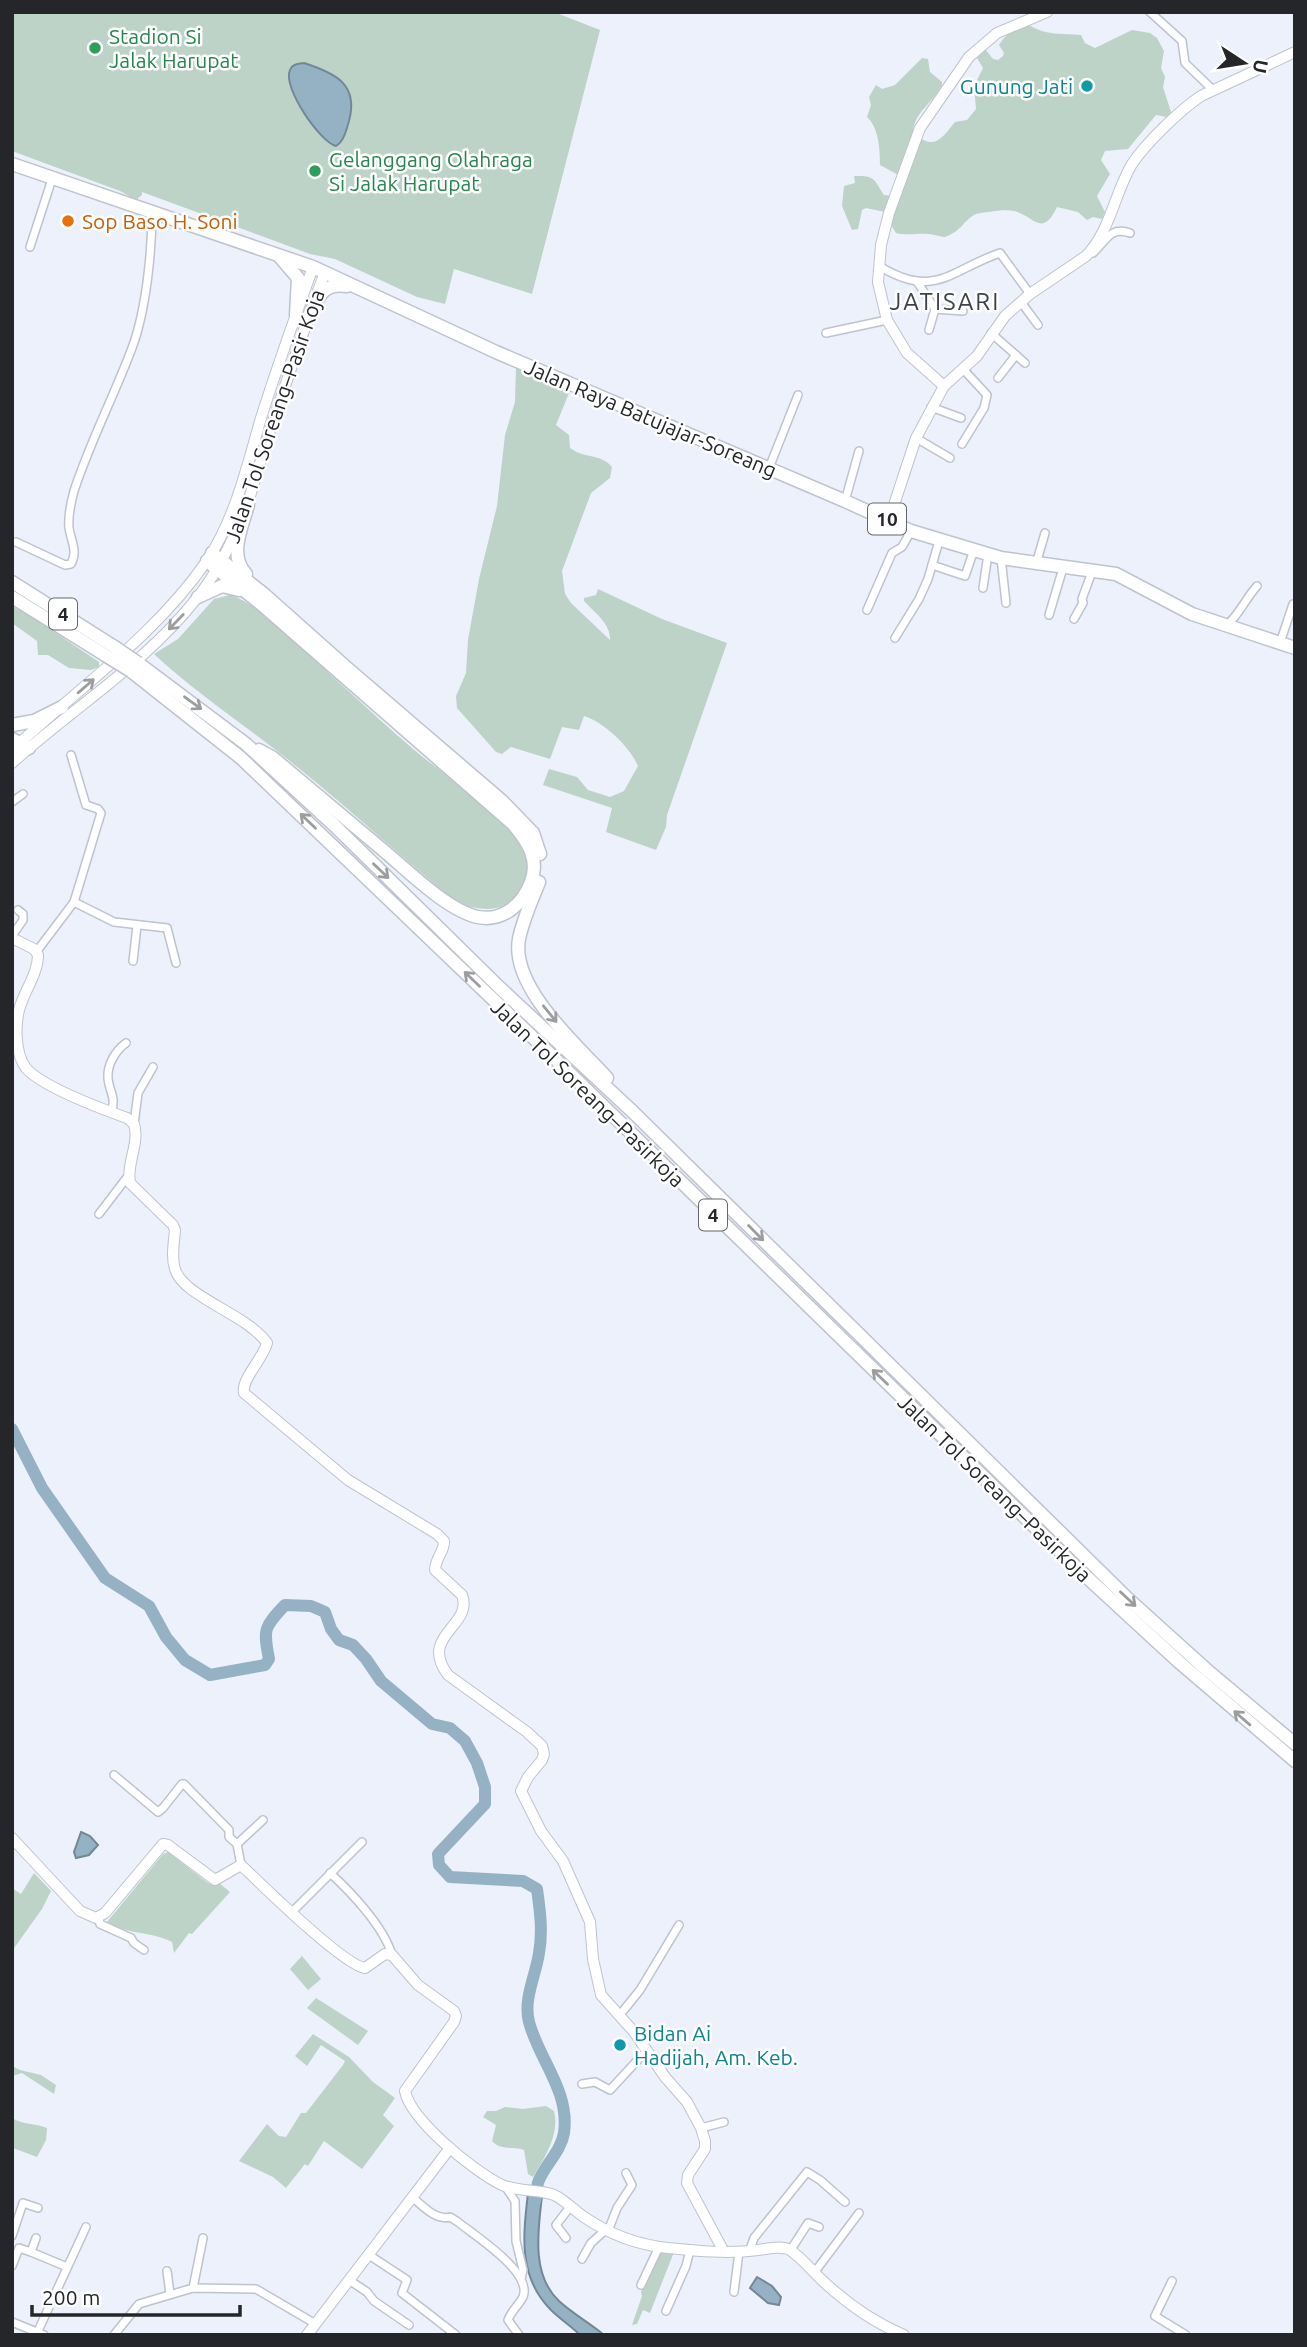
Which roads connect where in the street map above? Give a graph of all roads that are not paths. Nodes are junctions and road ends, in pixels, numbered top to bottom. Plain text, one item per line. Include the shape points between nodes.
1 (1047, 12) edge
2 (1150, 12) edge
3 (1295, 52) edge
4 (1213, 90) junction
5 (12, 164) edge
6 (52, 179) junction
7 (152, 211) junction
8 (1130, 233) dead end
9 (30, 247) dead end
10 (278, 255) junction
11 (1086, 256) junction
12 (879, 266) junction
13 (319, 270) junction
14 (918, 283) junction
15 (358, 288) junction
16 (1030, 294) junction
17 (1021, 302) junction
18 (935, 309) junction
19 (963, 311) dead end
20 (301, 317) junction
21 (887, 320) junction
22 (1038, 325) dead end
23 (929, 330) dead end
24 (991, 332) junction
25 (826, 333) dead end
26 (1016, 355) junction
27 (1025, 363) dead end
28 (963, 369) junction
29 (998, 377) dead end
30 (944, 386) junction
31 (798, 395) dead end
32 (931, 407) junction
33 (961, 418) dead end
34 (916, 438) junction
35 (962, 444) dead end
36 (859, 451) dead end
37 (950, 458) dead end
38 (769, 468) junction
39 (847, 495) junction
40 (248, 505) junction
41 (889, 520) junction
42 (911, 531) junction
43 (1045, 533) dead end
44 (939, 541) junction
45 (16, 542) dead end
46 (974, 550) junction
47 (994, 556) junction
48 (215, 561) junction
49 (1036, 564) junction
50 (932, 565) junction
51 (1063, 568) junction
52 (1093, 569) junction
53 (12, 582) edge
54 (1257, 586) dead end
55 (983, 588) dead end
56 (12, 597) edge
57 (198, 597) junction
58 (263, 599) junction
59 (1006, 603) dead end
60 (1293, 604) dead end
61 (867, 610) dead end
62 (1049, 615) dead end
63 (1074, 619) dead end
64 (1227, 626) junction
65 (895, 638) dead end
66 (1280, 643) junction
67 (1295, 648) edge
68 (109, 651) junction
69 (134, 667) junction
70 (62, 707) junction
71 (12, 725) edge
72 (246, 744) junction
73 (18, 746) edge
74 (71, 755) dead end
75 (12, 763) edge
76 (23, 794) dead end
77 (12, 802) edge
78 (74, 902) junction
79 (18, 910) dead end
80 (137, 926) junction
81 (12, 937) edge
82 (37, 951) junction
83 (133, 961) dead end
84 (176, 963) dead end
85 (125, 1043) dead end
86 (153, 1067) dead end
87 (111, 1112) junction
88 (632, 1112) junction
89 (134, 1124) junction
90 (128, 1176) junction
91 (99, 1214) dead end
92 (1295, 1744) edge
93 (1295, 1761) edge
94 (114, 1775) dead end
95 (263, 1820) dead end
96 (12, 1838) edge
97 (362, 1842) dead end
98 (237, 1844) junction
99 (241, 1865) junction
100 (330, 1873) junction
101 (292, 1912) junction
102 (99, 1919) junction
103 (679, 1925) dead end
104 (144, 1950) dead end
105 (392, 1955) junction
106 (619, 2016) junction
107 (647, 2050) junction
108 (582, 2084) dead end
109 (724, 2122) dead end
110 (701, 2128) junction
111 (450, 2148) junction
112 (626, 2173) dead end
113 (505, 2186) junction
114 (412, 2197) junction
115 (845, 2202) dead end
116 (570, 2207) junction
117 (38, 2208) dead end
118 (859, 2213) dead end
119 (86, 2227) dead end
120 (819, 2227) dead end
121 (607, 2230) junction
122 (12, 2236) edge
123 (36, 2238) dead end
124 (203, 2238) dead end
125 (566, 2238) dead end
126 (16, 2246) edge
127 (659, 2247) junction
128 (690, 2250) junction
129 (723, 2250) junction
130 (790, 2250) junction
131 (31, 2252) junction
132 (744, 2252) junction
133 (369, 2255) junction
134 (582, 2259) dead end
135 (13, 2261) edge
136 (67, 2267) junction
137 (167, 2271) dead end
138 (814, 2273) junction
139 (520, 2279) junction
140 (349, 2280) junction
141 (1171, 2281) dead end
142 (641, 2285) dead end
143 (193, 2288) junction
144 (734, 2292) dead end
145 (170, 2294) junction
146 (666, 2311) dead end
147 (12, 2322) edge
148 (409, 2325) dead end
149 (446, 2328) junction
150 (310, 2331) edge
151 (41, 2333) edge
152 (115, 2334) edge
153 (440, 2335) edge
154 (456, 2335) edge
155 (519, 2335) edge
156 (904, 2335) edge
157 (1186, 2335) edge

1 - 12 street via 997,33 978,47 920,128 889,213
2 - 4 street via 1182,41 1185,63
3 - 4 street
4 - 11 street via 1188,104 1132,164 1102,236
5 - 6 highway, Jalan Raya Batujajar-Soreang / 10
6 - 7 highway, Jalan Raya Batujajar-Soreang / 10
6 - 9 street
7 - 10 highway, Jalan Raya Batujajar-Soreang / 10
7 - 45 street via 150,254 133,345 73,494 68,525 74,560 65,565
8 - 11 street via 1111,233
10 - 13 highway, Jalan Raya Batujajar-Soreang / 10
10 - 20 highway via 298,278
11 - 16 street
12 - 14 street
12 - 21 street
13 - 15 highway, Jalan Raya Batujajar-Soreang / 10
13 - 20 street, Jalan Tol Soreang–Pasir Koja
14 - 16 street via 948,278 999,253
14 - 18 street
15 - 20 highway via 328,287
15 - 38 highway, Jalan Raya Batujajar-Soreang / 10
16 - 17 street
17 - 22 street
17 - 24 street
18 - 19 street
18 - 23 street
20 - 40 street, Jalan Tol Soreang–Pasir Koja
20 - 48 street, Jalan Tol Soreang–Pasir Koja
21 - 25 street
21 - 30 street via 907,353
24 - 26 street
24 - 28 street
26 - 27 street
26 - 29 street
28 - 30 street
28 - 35 street via 987,396
30 - 32 street
31 - 38 street
32 - 33 street
32 - 34 street
34 - 37 street
34 - 41 street
36 - 39 street
38 - 39 highway, Jalan Raya Batujajar-Soreang / 10
39 - 41 highway, Jalan Raya Batujajar-Soreang / 10
40 - 48 street, Jalan Tol Soreang–Pasir Koja
40 - 58 highway via 236,555
41 - 42 highway, Jalan Raya Batujajar-Soreang / 10
42 - 44 highway, Jalan Raya Batujajar-Soreang / 10
42 - 61 street via 902,547 892,552
43 - 49 street
44 - 46 highway, Jalan Raya Batujajar-Soreang / 10
44 - 50 street
46 - 47 highway, Jalan Raya Batujajar-Soreang / 10
46 - 50 street via 965,576
47 - 49 highway, Jalan Raya Batujajar-Soreang / 10
47 - 55 street
47 - 59 street
48 - 57 street, Jalan Tol Soreang–Pasir Koja
48 - 58 highway
70 -> 48 street, Jalan Tol Soreang–Pasir Koja via 146,634
49 - 51 highway, Jalan Raya Batujajar-Soreang / 10
50 - 65 street via 919,599
51 - 52 highway, Jalan Raya Batujajar-Soreang / 10
51 - 62 street
52 - 63 street
52 - 64 highway, Jalan Raya Batujajar-Soreang / 10 via 1116,574 1192,614
53 - 68 highway, Jalan Tol Soreang–Pasirkoja / 4
54 - 64 street
56 - 68 highway, Jalan Tol Soreang–Pasirkoja / 4
57 - 58 highway via 227,586
57 -> 73 street, Jalan Tol Soreang–Pasir Koja via 139,657
58 - 72 highway via 513,824 532,851 533,878 527,891 502,915 479,917 460,910 272,757
58 -> 88 highway via 502,801 533,833 540,848 541,871 519,940 522,971 545,1010
60 - 66 street
64 - 66 highway, Jalan Raya Batujajar-Soreang / 10
66 - 67 highway, Jalan Raya Batujajar-Soreang / 10
68 - 69 highway, Jalan Tol Soreang–Pasirkoja / 4, bridge
69 -> 72 highway, Jalan Tol Soreang–Pasirkoja / 4
93 -> 69 highway, Jalan Tol Soreang–Pasirkoja / 4 via 1078,1569 241,758
70 - 71 highway via 34,721
70 - 73 street, Jalan Tol Soreang–Pasir Koja
72 -> 88 highway, Jalan Tol Soreang–Pasirkoja / 4
73 - 75 street, Jalan Tol Soreang–Pasir Koja
74 - 78 street via 86,805 101,813
76 - 77 street
78 - 80 street via 114,922
78 - 82 street
79 - 81 street via 23,920
80 - 83 street
80 - 84 street via 167,928
81 - 82 street
82 - 87 street via 37,965 17,1019 24,1065 36,1076
85 - 87 street via 117,1049 108,1075 114,1101
86 - 89 street via 138,1093
87 - 89 street
88 -> 92 highway, Jalan Tol Soreang–Pasirkoja / 4 via 1127,1598
89 - 90 street
90 - 91 street
90 - 106 street via 173,1225 174,1266 181,1282 248,1324 267,1343 242,1387 247,1397 348,1480 444,1541 435,1570 464,1601 461,1613 441,1639 438,1657 447,1675 542,1746 542,1760 521,1791 563,1861 590,1922 597,1981 604,2001
94 - 98 street via 158,1812 184,1784 223,1822
95 - 98 street
96 - 102 street via 80,1911
97 - 100 street
98 - 99 street
99 - 101 street
99 - 102 street via 213,1880 163,1844
100 - 101 street
100 - 105 street via 373,1921
101 - 105 street via 359,1967
102 - 104 street via 100,1924 131,1938
103 - 106 street
105 - 111 street via 410,1978 456,2015 405,2091 412,2108
106 - 107 street
107 - 108 street via 610,2090 595,2082
107 - 110 street
109 - 110 street
110 - 129 street via 705,2149 687,2183
111 - 113 street
111 - 114 street
112 - 121 street via 632,2185
113 - 116 street via 551,2194
113 - 139 street via 515,2201 516,2241 523,2270
114 - 133 street
114 - 139 street via 435,2216 458,2222 511,2265
115 - 132 street via 807,2172
116 - 121 street
116 - 125 street via 556,2225
117 - 122 street via 23,2203
118 - 138 street
119 - 136 street
120 - 130 street via 808,2223
121 - 127 street
121 - 134 street via 591,2243
123 - 131 street
124 - 143 street
126 - 131 street
126 - 135 street
127 - 128 street
127 - 142 street
128 - 129 street
128 - 146 street
129 - 132 street
130 - 132 street
130 - 138 street
131 - 136 street
132 - 144 street
133 - 140 street
133 - 149 street via 407,2280 402,2293
136 - 151 street
137 - 145 street
138 - 156 street via 860,2311
139 - 155 street via 523,2297 508,2320
140 - 148 street
140 - 150 street
141 - 157 street via 1155,2316
143 - 145 street
143 - 150 street via 256,2288
145 - 152 street via 135,2306
147 - 151 street
149 - 153 street
149 - 154 street

